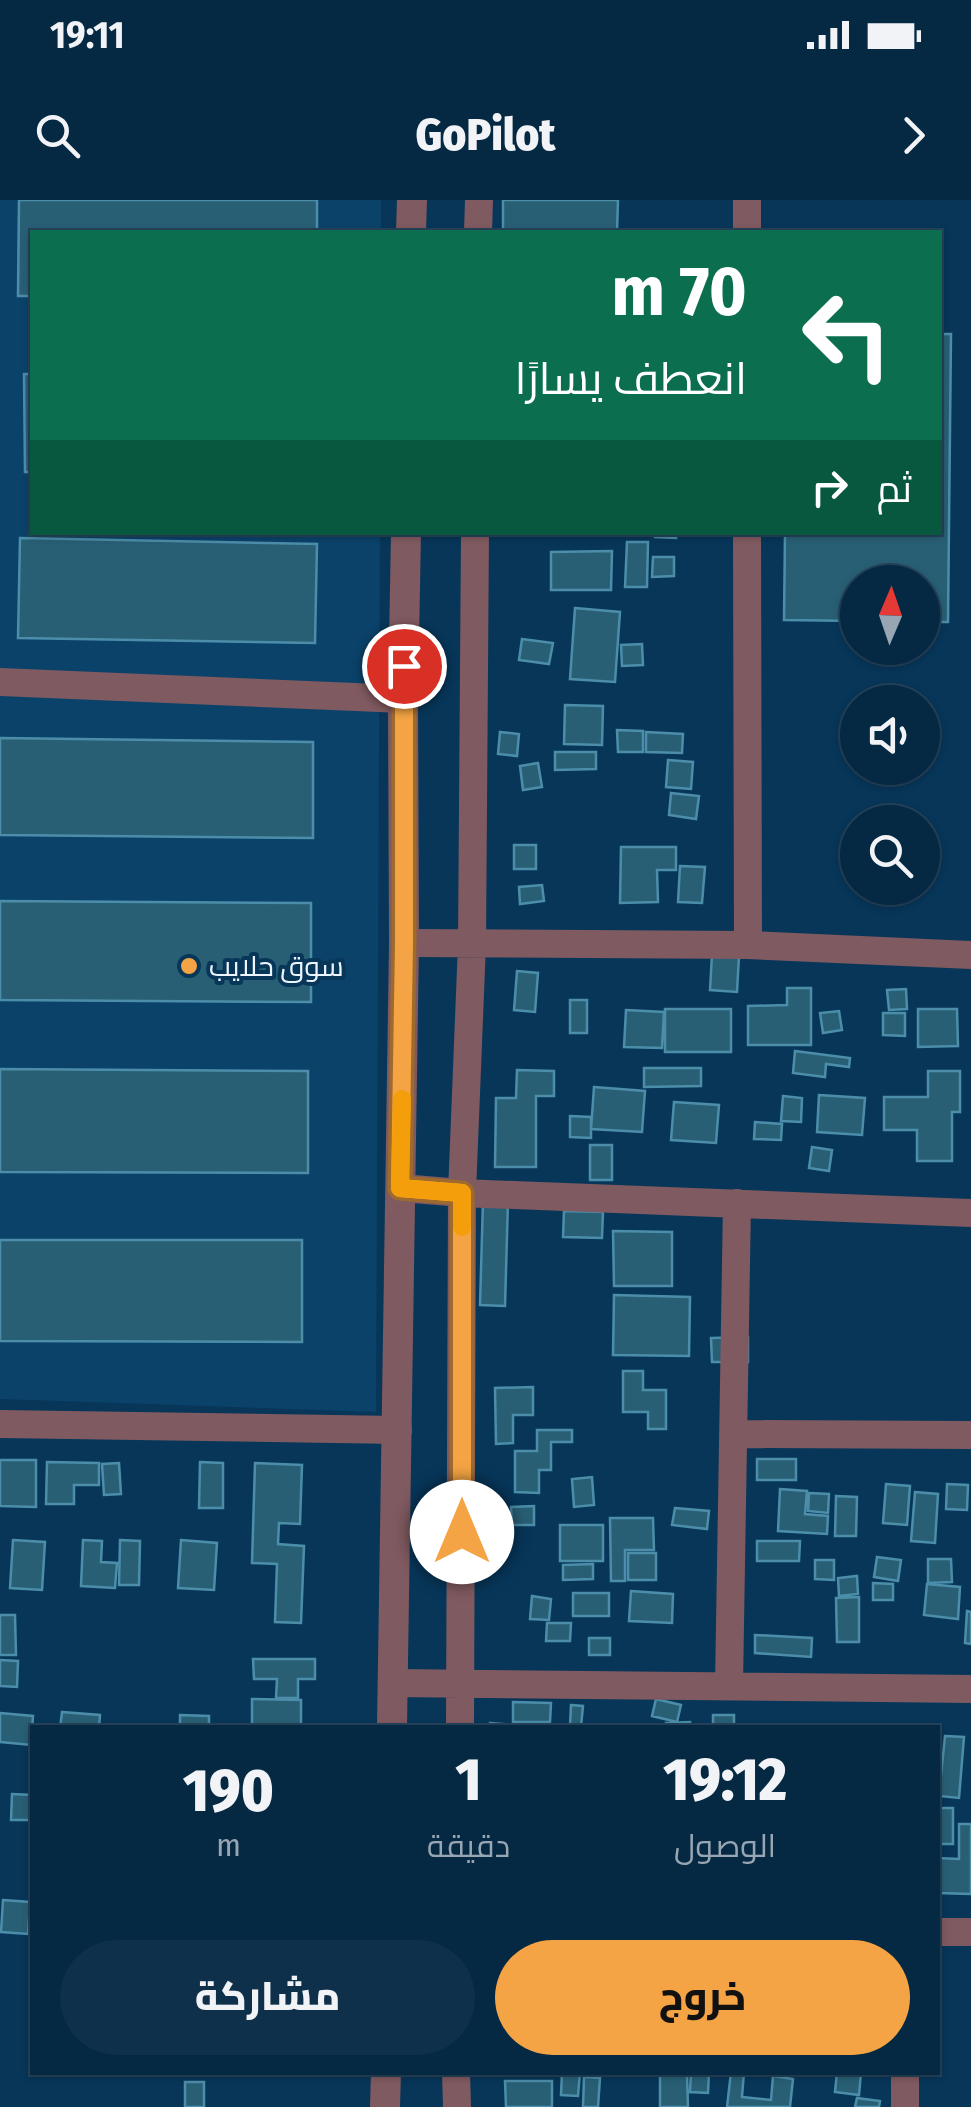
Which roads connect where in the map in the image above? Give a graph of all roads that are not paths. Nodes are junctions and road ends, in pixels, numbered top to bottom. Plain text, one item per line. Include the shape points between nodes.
1 (412, 200) edge
2 (479, 200) edge
3 (747, 200) edge
4 (411, 230) edge
5 (478, 230) edge
6 (747, 230) edge
7 (406, 535) edge
8 (475, 535) edge
9 (747, 535) edge
10 (0, 682) edge
11 (403, 699) junction
12 (404, 943) junction
13 (472, 944) junction
14 (748, 946) junction
15 (971, 955) edge
16 (400, 1188) junction
17 (462, 1193) junction
18 (737, 1204) junction
19 (971, 1213) edge
20 (0, 1424) edge
21 (398, 1430) junction
22 (734, 1434) junction
23 (971, 1435) edge
24 (462, 1682) junction
25 (393, 1684) junction
26 (729, 1686) junction
27 (971, 1689) edge
28 (392, 1725) edge
29 (460, 1725) edge
30 (940, 1932) edge
31 (971, 1932) edge
32 (386, 2075) edge
33 (456, 2075) edge
34 (905, 2075) edge
35 (386, 2107) edge
36 (457, 2107) edge
37 (905, 2107) edge

1 - 4 street
2 - 5 street
3 - 6 street
7 - 11 street
8 - 13 street
9 - 14 street
10 - 11 street
11 - 12 street
12 - 13 street
12 - 16 street
13 - 14 street
13 - 17 street
14 - 15 street
16 - 17 street
16 - 21 street
17 - 18 street
17 - 24 street
18 - 19 street
18 - 22 street
20 - 21 street
21 - 25 street
22 - 23 street
22 - 26 street
24 - 25 street
24 - 26 street
24 - 29 street
25 - 28 street
26 - 27 street
30 - 31 street
32 - 35 street
33 - 36 street
34 - 37 street

